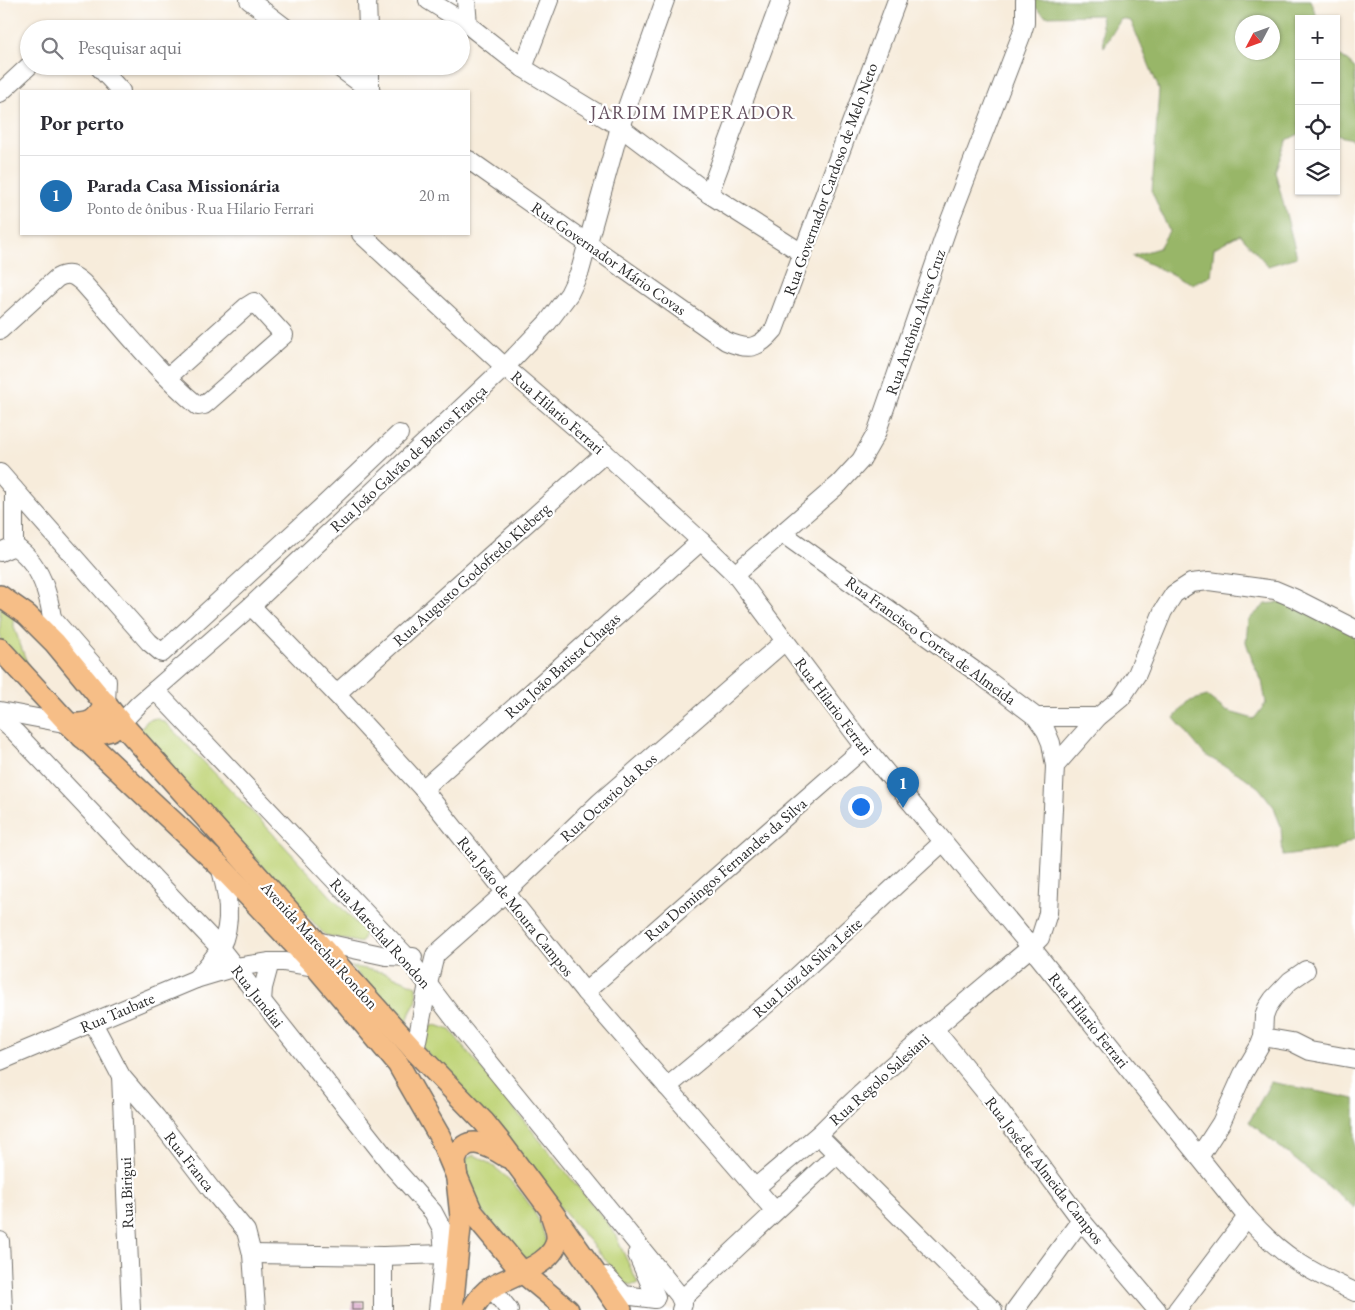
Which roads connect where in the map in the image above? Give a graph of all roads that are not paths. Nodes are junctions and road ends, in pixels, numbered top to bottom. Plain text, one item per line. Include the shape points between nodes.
1 (249, 0) edge
2 (367, 0) edge
3 (428, 0) edge
4 (466, 0) edge
5 (549, 0) edge
6 (665, 0) edge
7 (781, 0) edge
8 (897, 0) edge
9 (1025, 0) edge
10 (275, 20) edge
11 (368, 20) edge
12 (460, 20) edge
13 (468, 20) edge
14 (470, 27) edge
15 (524, 68) junction
16 (20, 74) edge
17 (106, 75) edge
18 (349, 75) edge
19 (370, 75) edge
20 (120, 90) edge
21 (370, 90) edge
22 (371, 90) edge
23 (0, 93) edge
24 (620, 127) junction
25 (470, 161) edge
26 (709, 194) junction
27 (362, 235) edge
28 (588, 244) junction
29 (802, 252) junction
30 (0, 330) edge
31 (752, 348) joint
32 (505, 367) junction
33 (168, 377) junction
34 (399, 434) dead end
35 (605, 453) junction
36 (0, 473) edge
37 (14, 489) junction
38 (782, 534) junction
39 (702, 541) junction
40 (7, 549) edge
41 (735, 574) junction
42 (0, 596) edge
43 (251, 606) junction
44 (53, 619) junction
45 (1355, 629) edge
46 (785, 641) junction
47 (55, 643) junction
48 (0, 649) edge
49 (155, 690) junction
50 (336, 694) junction
51 (106, 703) junction
52 (0, 711) edge
53 (1036, 717) junction
54 (1098, 717) junction
55 (0, 720) edge
56 (122, 723) junction
57 (75, 731) junction
58 (864, 747) junction
59 (1055, 766) junction
60 (423, 789) junction
61 (943, 842) junction
62 (220, 866) junction
63 (505, 893) junction
64 (182, 907) junction
65 (228, 916) junction
66 (370, 918) junction
67 (316, 941) junction
68 (1031, 947) junction
69 (220, 948) junction
70 (361, 950) junction
71 (435, 955) junction
72 (407, 958) junction
73 (270, 962) junction
74 (316, 967) junction
75 (236, 968) junction
76 (1306, 970) dead end
77 (196, 980) junction
78 (428, 984) junction
79 (585, 992) junction
80 (262, 1001) junction
81 (93, 1023) junction
82 (934, 1029) junction
83 (1263, 1037) junction
84 (415, 1051) junction
85 (1355, 1059) edge
86 (0, 1061) edge
87 (121, 1076) junction
88 (668, 1087) junction
89 (818, 1135) junction
90 (836, 1154) junction
91 (1199, 1158) junction
92 (516, 1162) junction
93 (457, 1179) junction
94 (755, 1188) junction
95 (550, 1210) junction
96 (775, 1211) junction
97 (1247, 1217) junction
98 (1081, 1220) junction
99 (629, 1235) junction
100 (0, 1241) edge
101 (575, 1245) junction
102 (252, 1254) junction
103 (444, 1254) junction
104 (384, 1256) junction
105 (522, 1272) junction
106 (491, 1287) junction
107 (1355, 1292) edge
108 (679, 1300) edge
109 (655, 1302) edge
110 (3, 1310) edge
111 (131, 1310) edge
112 (256, 1310) edge
113 (383, 1310) edge
114 (438, 1310) edge
115 (452, 1310) edge
116 (472, 1310) edge
117 (509, 1310) edge
118 (568, 1310) edge
119 (621, 1310) edge
120 (993, 1310) edge
121 (1015, 1310) edge
122 (1157, 1310) edge
123 (1178, 1310) edge

1 - 10 street
2 - 11 street
3 - 12 street
4 - 13 street
5 - 15 street
6 - 24 street, Rua João Galvão de Barros França
7 - 26 street
8 - 29 street, Rua Governador Cardoso de Melo Neto
9 - 38 street, Rua Antônio Alves Cruz via 1026,23 950,220 876,434 860,460 839,484
14 - 15 street
15 - 24 street
16 - 23 street
17 - 20 street
18 - 21 street
19 - 22 street
24 - 26 street
24 - 28 street, Rua João Galvão de Barros França
25 - 28 street, Rua Governador Mário Covas
26 - 29 street
27 - 32 street, Rua Hilario Ferrari
28 - 31 street, Rua Governador Mário Covas via 726,341
28 - 32 street, Rua João Galvão de Barros França via 569,294 548,322
29 - 31 street, Rua Governador Cardoso de Melo Neto via 774,330 765,342
30 - 33 street via 57,278 74,275
32 - 35 street, Rua Hilario Ferrari
32 - 43 street, Rua João Galvão de Barros França
33 - 33 street via 198,406 204,404 284,335 254,302
34 - 37 street via 162,653
35 - 39 street, Rua Hilario Ferrari
35 - 50 street, Rua Augusto Godofredo Kleberg
36 - 37 street
37 - 40 street
38 - 41 street, Rua Antônio Alves Cruz
38 - 53 street, Rua Francisco Correa de Almeida
39 - 41 street, Rua Hilario Ferrari
39 - 60 street, Rua João Batista Chagas
40 - 44 street via 30,559 39,574
41 - 46 street, Rua Hilario Ferrari
42 - 47 main road, Avenida Marechal Rondon via 27,615
43 - 49 street, Rua João Galvão de Barros França
43 - 50 street, Rua João de Moura Campos
44 - 47 street
44 - 51 street via 107,681
45 - 54 street via 1274,590 1209,581 1191,583 1174,594 1163,611 1137,674 1121,698
46 - 58 street, Rua Hilario Ferrari
46 - 63 street, Rua Octavio da Ros via 600,802
47 - 51 main road, Avenida Marechal Rondon
48 - 57 main road, Avenida Marechal Rondon
49 - 56 street, Rua João Galvão de Barros França
49 - 66 street, Rua Marechal Rondon
50 - 60 street, Rua João de Moura Campos
51 - 56 main road, Avenida Marechal Rondon
51 - 57 main road via 100,715
52 - 57 street
53 - 54 street
53 - 59 street, Rua Francisco Correa de Almeida via 1051,743
54 - 59 street
55 - 64 street, Rua Jundiai
56 - 57 main road via 111,730
56 - 67 main road, Avenida Marechal Rondon
57 - 62 main road, Avenida Marechal Rondon
58 - 61 street, Rua Hilario Ferrari
58 - 79 street, Rua Domingos Fernandes da Silva
59 - 68 street, Rua Regolo Salesiani via 1048,914 1040,938
60 - 63 street, Rua João de Moura Campos
61 - 68 street, Rua Hilario Ferrari
61 - 88 street, Rua Luiz da Silva Leite via 768,1003
62 - 65 street via 228,896
62 - 74 main road, Avenida Marechal Rondon
63 - 71 street, Rua Octavio da Ros
63 - 79 street, Rua João de Moura Campos
64 - 65 street via 202,917
64 - 69 street, Rua Jundiai
65 - 69 street
66 - 70 street via 371,944
66 - 72 street, Rua Marechal Rondon
67 - 70 street
67 - 84 main road, Avenida Marechal Rondon
68 - 82 street, Rua Regolo Salesiani
68 - 91 street, Rua Hilario Ferrari
69 - 75 street, Rua Jundiai
69 - 77 street
70 - 72 street
71 - 72 street
71 - 78 street
72 - 78 street, Rua Marechal Rondon
73 - 74 street, Rua Taubate
73 - 75 street, Rua Taubate
73 - 80 street
74 - 93 main road, Avenida Marechal Rondon via 398,1064 440,1137
75 - 77 street, Rua Taubate
75 - 80 street, Rua Jundiai
76 - 83 street via 1290,981 1267,1008
77 - 81 street, Rua Taubate
78 - 84 street
78 - 99 street, Rua Marechal Rondon
79 - 88 street, Rua João de Moura Campos
80 - 103 street, Rua Jundiai via 394,1168 433,1212 442,1229
81 - 86 street, Rua Taubate
81 - 87 street, Rua Franca
82 - 89 street, Rua Regolo Salesiani
82 - 98 street, Rua José de Almeida Campos via 995,1104
83 - 85 street via 1292,1042 1310,1051
83 - 91 street via 1221,1123
84 - 92 main road, Avenida Marechal Rondon via 484,1122
87 - 102 street, Rua Franca via 246,1230
87 - 111 street, Rua Birigui
88 - 94 street, Rua João de Moura Campos
89 - 90 street, Rua Regolo Salesiani
89 - 94 street
90 - 96 street
90 - 120 street, Rua Regolo Salesiani
91 - 97 street, Rua Hilario Ferrari
92 - 93 main road via 489,1146 471,1143 458,1152 455,1161
92 - 95 main road, Avenida Marechal Rondon
93 - 105 main road, Avenida Marechal Rondon via 472,1212
93 - 115 main road via 461,1217
94 - 96 street, Rua João de Moura Campos
95 - 101 main road, Avenida Marechal Rondon
95 - 105 main road via 557,1236 555,1246 538,1264
96 - 108 street
97 - 107 street, Rua Hilario Ferrari via 1284,1253 1309,1270
97 - 123 street
98 - 121 street
98 - 122 street, Rua José de Almeida Campos
99 - 108 street, Rua Marechal Rondon
99 - 109 street
100 - 110 street
101 - 109 street via 624,1294
101 - 119 main road, Avenida Marechal Rondon
102 - 104 street
102 - 112 street, Rua Franca
103 - 104 street
103 - 114 street, Rua Jundiai
104 - 113 street
105 - 106 main road
105 - 118 main road, Avenida Marechal Rondon
106 - 116 main road
106 - 117 street
108 - 109 street via 667,1290 659,1293

